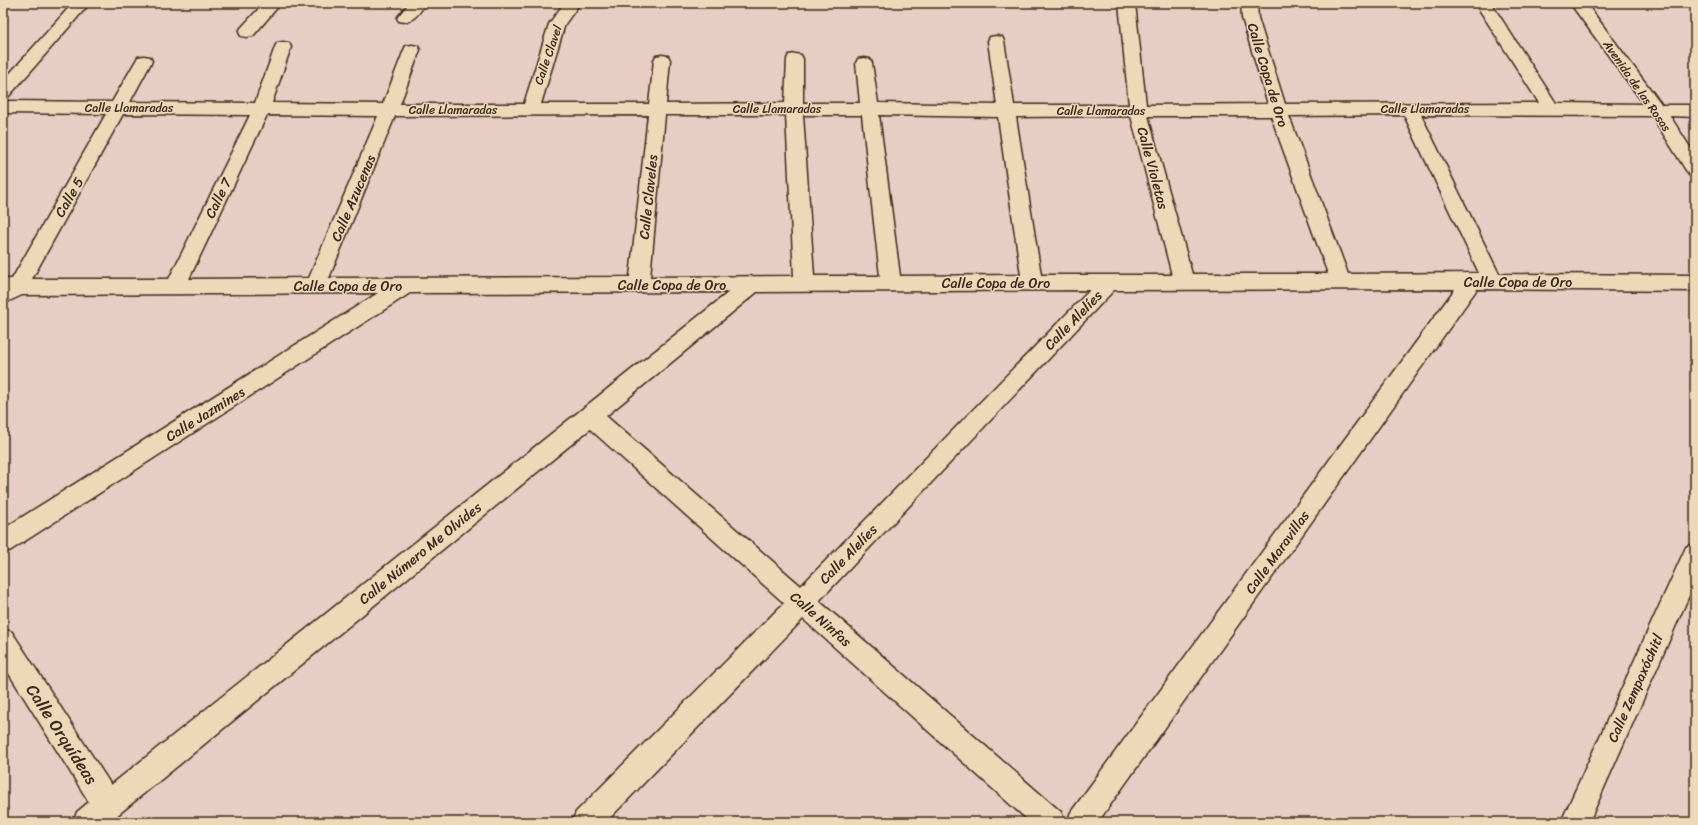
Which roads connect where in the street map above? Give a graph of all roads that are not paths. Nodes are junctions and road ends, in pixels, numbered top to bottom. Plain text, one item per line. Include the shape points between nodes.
1 (82, 3) edge
2 (273, 3) edge
3 (418, 3) edge
4 (572, 3) edge
5 (1127, 3) edge
6 (1249, 3) edge
7 (1483, 3) edge
8 (1578, 3) edge
9 (405, 18) dead end
10 (247, 32) dead end
11 (996, 41) dead end
12 (283, 47) dead end
13 (412, 50) dead end
14 (795, 59) dead end
15 (662, 60) dead end
16 (144, 61) dead end
17 (864, 63) dead end
18 (3, 92) edge
19 (3, 107) edge
20 (120, 108) junction
21 (262, 108) junction
22 (794, 109) junction
23 (869, 109) junction
24 (1551, 109) junction
25 (389, 110) junction
26 (658, 110) junction
27 (1278, 110) junction
28 (1410, 110) junction
29 (1657, 110) junction
30 (1695, 110) edge
31 (530, 111) junction
32 (1007, 111) junction
33 (1138, 111) junction
34 (1695, 170) edge
35 (1483, 281) junction
36 (1184, 282) junction
37 (1341, 282) junction
38 (1032, 283) junction
39 (1109, 283) junction
40 (1695, 283) edge
41 (752, 284) junction
42 (804, 284) junction
43 (891, 284) junction
44 (639, 285) junction
45 (316, 286) junction
46 (406, 286) junction
47 (175, 287) junction
48 (8, 290) edge
49 (590, 416) junction
50 (3, 542) edge
51 (1695, 555) edge
52 (802, 602) junction
53 (3, 642) edge
54 (108, 805) junction
55 (87, 822) edge
56 (586, 822) edge
57 (1050, 822) edge
58 (1081, 822) edge
59 (1575, 822) edge

1 - 18 street
2 - 10 street
3 - 9 street
4 - 31 street, Calle Clavel via 557,24
5 - 33 street, Calle Violetas
6 - 27 street, Calle Copa de Oro via 1250,18
7 - 24 street
8 - 29 street, Avenida de las Rosas
11 - 32 street
12 - 21 street, Calle 7
13 - 25 street, Calle Azucenas
14 - 22 street
15 - 26 street, Calle Claveles
16 - 20 street, Calle 5
17 - 23 street
19 - 20 street, Calle Llamaradas
20 - 21 street, Calle Llamaradas
20 - 48 street, Calle 5
21 - 25 street, Calle Llamaradas
21 - 47 street, Calle 7
22 - 23 street, Calle Llamaradas
22 - 26 street, Calle Llamaradas
22 - 42 street
23 - 32 street, Calle Llamaradas
23 - 43 street
24 - 28 street, Calle Llamaradas
24 - 29 street, Calle Llamaradas
25 - 31 street, Calle Llamaradas
25 - 45 street, Calle Azucenas
26 - 31 street, Calle Llamaradas
26 - 44 street, Calle Claveles
27 - 28 street, Calle Llamaradas
27 - 33 street, Calle Llamaradas
27 - 37 street, Calle Copa de Oro
28 - 35 street
29 - 30 street, Calle Llamaradas
29 - 34 street, Avenida de las Rosas
32 - 33 street, Calle Llamaradas
32 - 38 street
33 - 36 street, Calle Violetas
35 - 37 street, Calle Copa de Oro
35 - 40 street, Calle Copa de Oro
35 - 58 street, Calle Maravillas
36 - 37 street, Calle Copa de Oro
36 - 39 street, Calle Copa de Oro
38 - 39 street, Calle Copa de Oro
38 - 43 street, Calle Copa de Oro
39 - 52 street, Calle Alelíes
41 - 42 street, Calle Copa de Oro
41 - 44 street, Calle Copa de Oro
41 - 49 street, Calle Número Me Olvides
42 - 43 street, Calle Copa de Oro
44 - 46 street, Calle Copa de Oro
45 - 46 street, Calle Copa de Oro
45 - 47 street, Calle Copa de Oro
46 - 50 street, Calle Jazmines
47 - 48 street, Calle Copa de Oro
49 - 52 street, Calle Ninfas
49 - 54 street, Calle Número Me Olvides
51 - 59 street, Calle Zempaxóchitl
52 - 56 street, Calle Alelíes
52 - 57 street, Calle Ninfas
53 - 54 street, Calle Orquídeas
54 - 55 street, Calle Número Me Olvides

